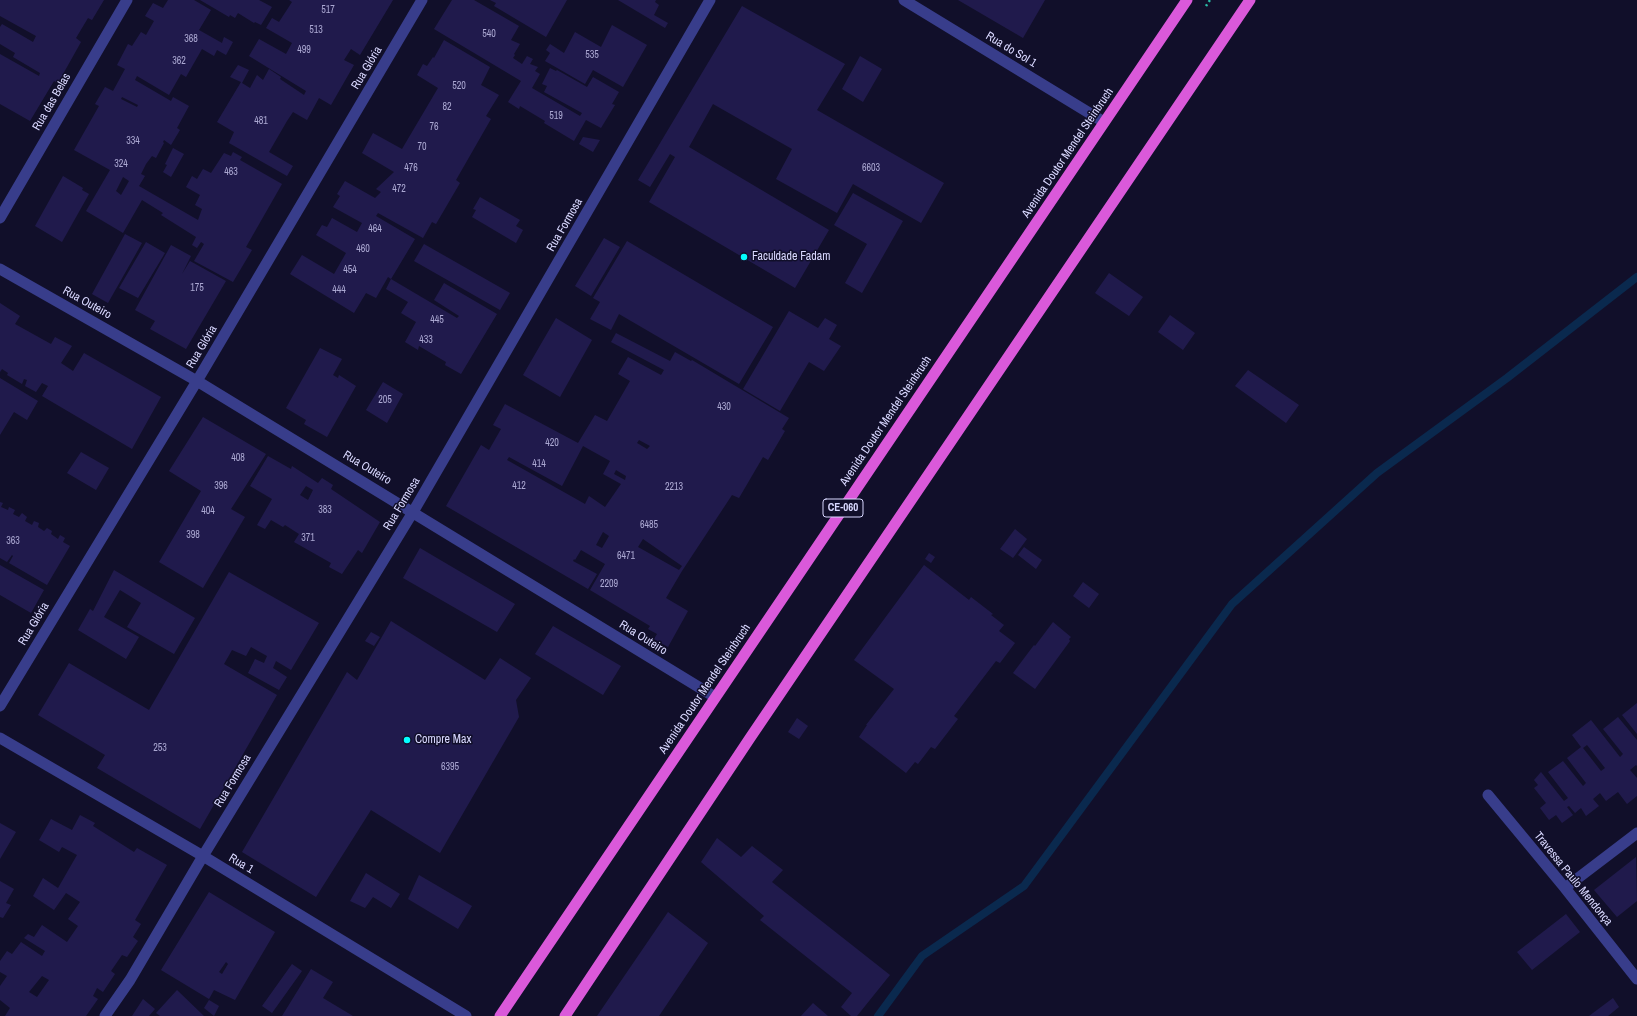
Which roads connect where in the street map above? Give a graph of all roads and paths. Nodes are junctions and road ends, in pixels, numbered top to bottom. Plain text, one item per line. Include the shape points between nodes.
1 (127, 0) edge
2 (422, 0) edge
3 (710, 0) edge
4 (904, 0) edge
5 (1187, 0) edge
6 (1250, 0) edge
7 (1104, 122) junction
8 (0, 218) edge
9 (0, 269) edge
10 (197, 380) junction
11 (413, 512) junction
12 (715, 697) junction
13 (0, 706) edge
14 (0, 738) edge
15 (1488, 795) dead end
16 (1637, 833) edge
17 (203, 856) junction
18 (1565, 888) junction
19 (1637, 980) edge
20 (105, 1016) edge
21 (466, 1016) edge
22 (500, 1016) edge
23 (565, 1016) edge

1 - 8 street, Rua das Belas
2 - 10 street, Rua Glória
3 - 11 street, Rua Formosa
4 - 7 street, Rua do Sol 1
5 - 7 highway, Avenida Doutor Mendel Steinbruch / CE-060
6 - 23 highway via 750,738
7 - 12 highway, Avenida Doutor Mendel Steinbruch / CE-060
9 - 10 street, Rua Outeiro
10 - 11 street, Rua Outeiro
10 - 13 street, Rua Glória
11 - 12 street, Rua Outeiro
11 - 17 street, Rua Formosa
12 - 22 highway, Avenida Doutor Mendel Steinbruch / CE-060
14 - 17 street, Rua 1
15 - 18 street, Travessa Paulo Mendonça
16 - 18 street
17 - 20 street, Rua Formosa via 130,980
17 - 21 street, Rua 1
18 - 19 street, Travessa Paulo Mendonça

